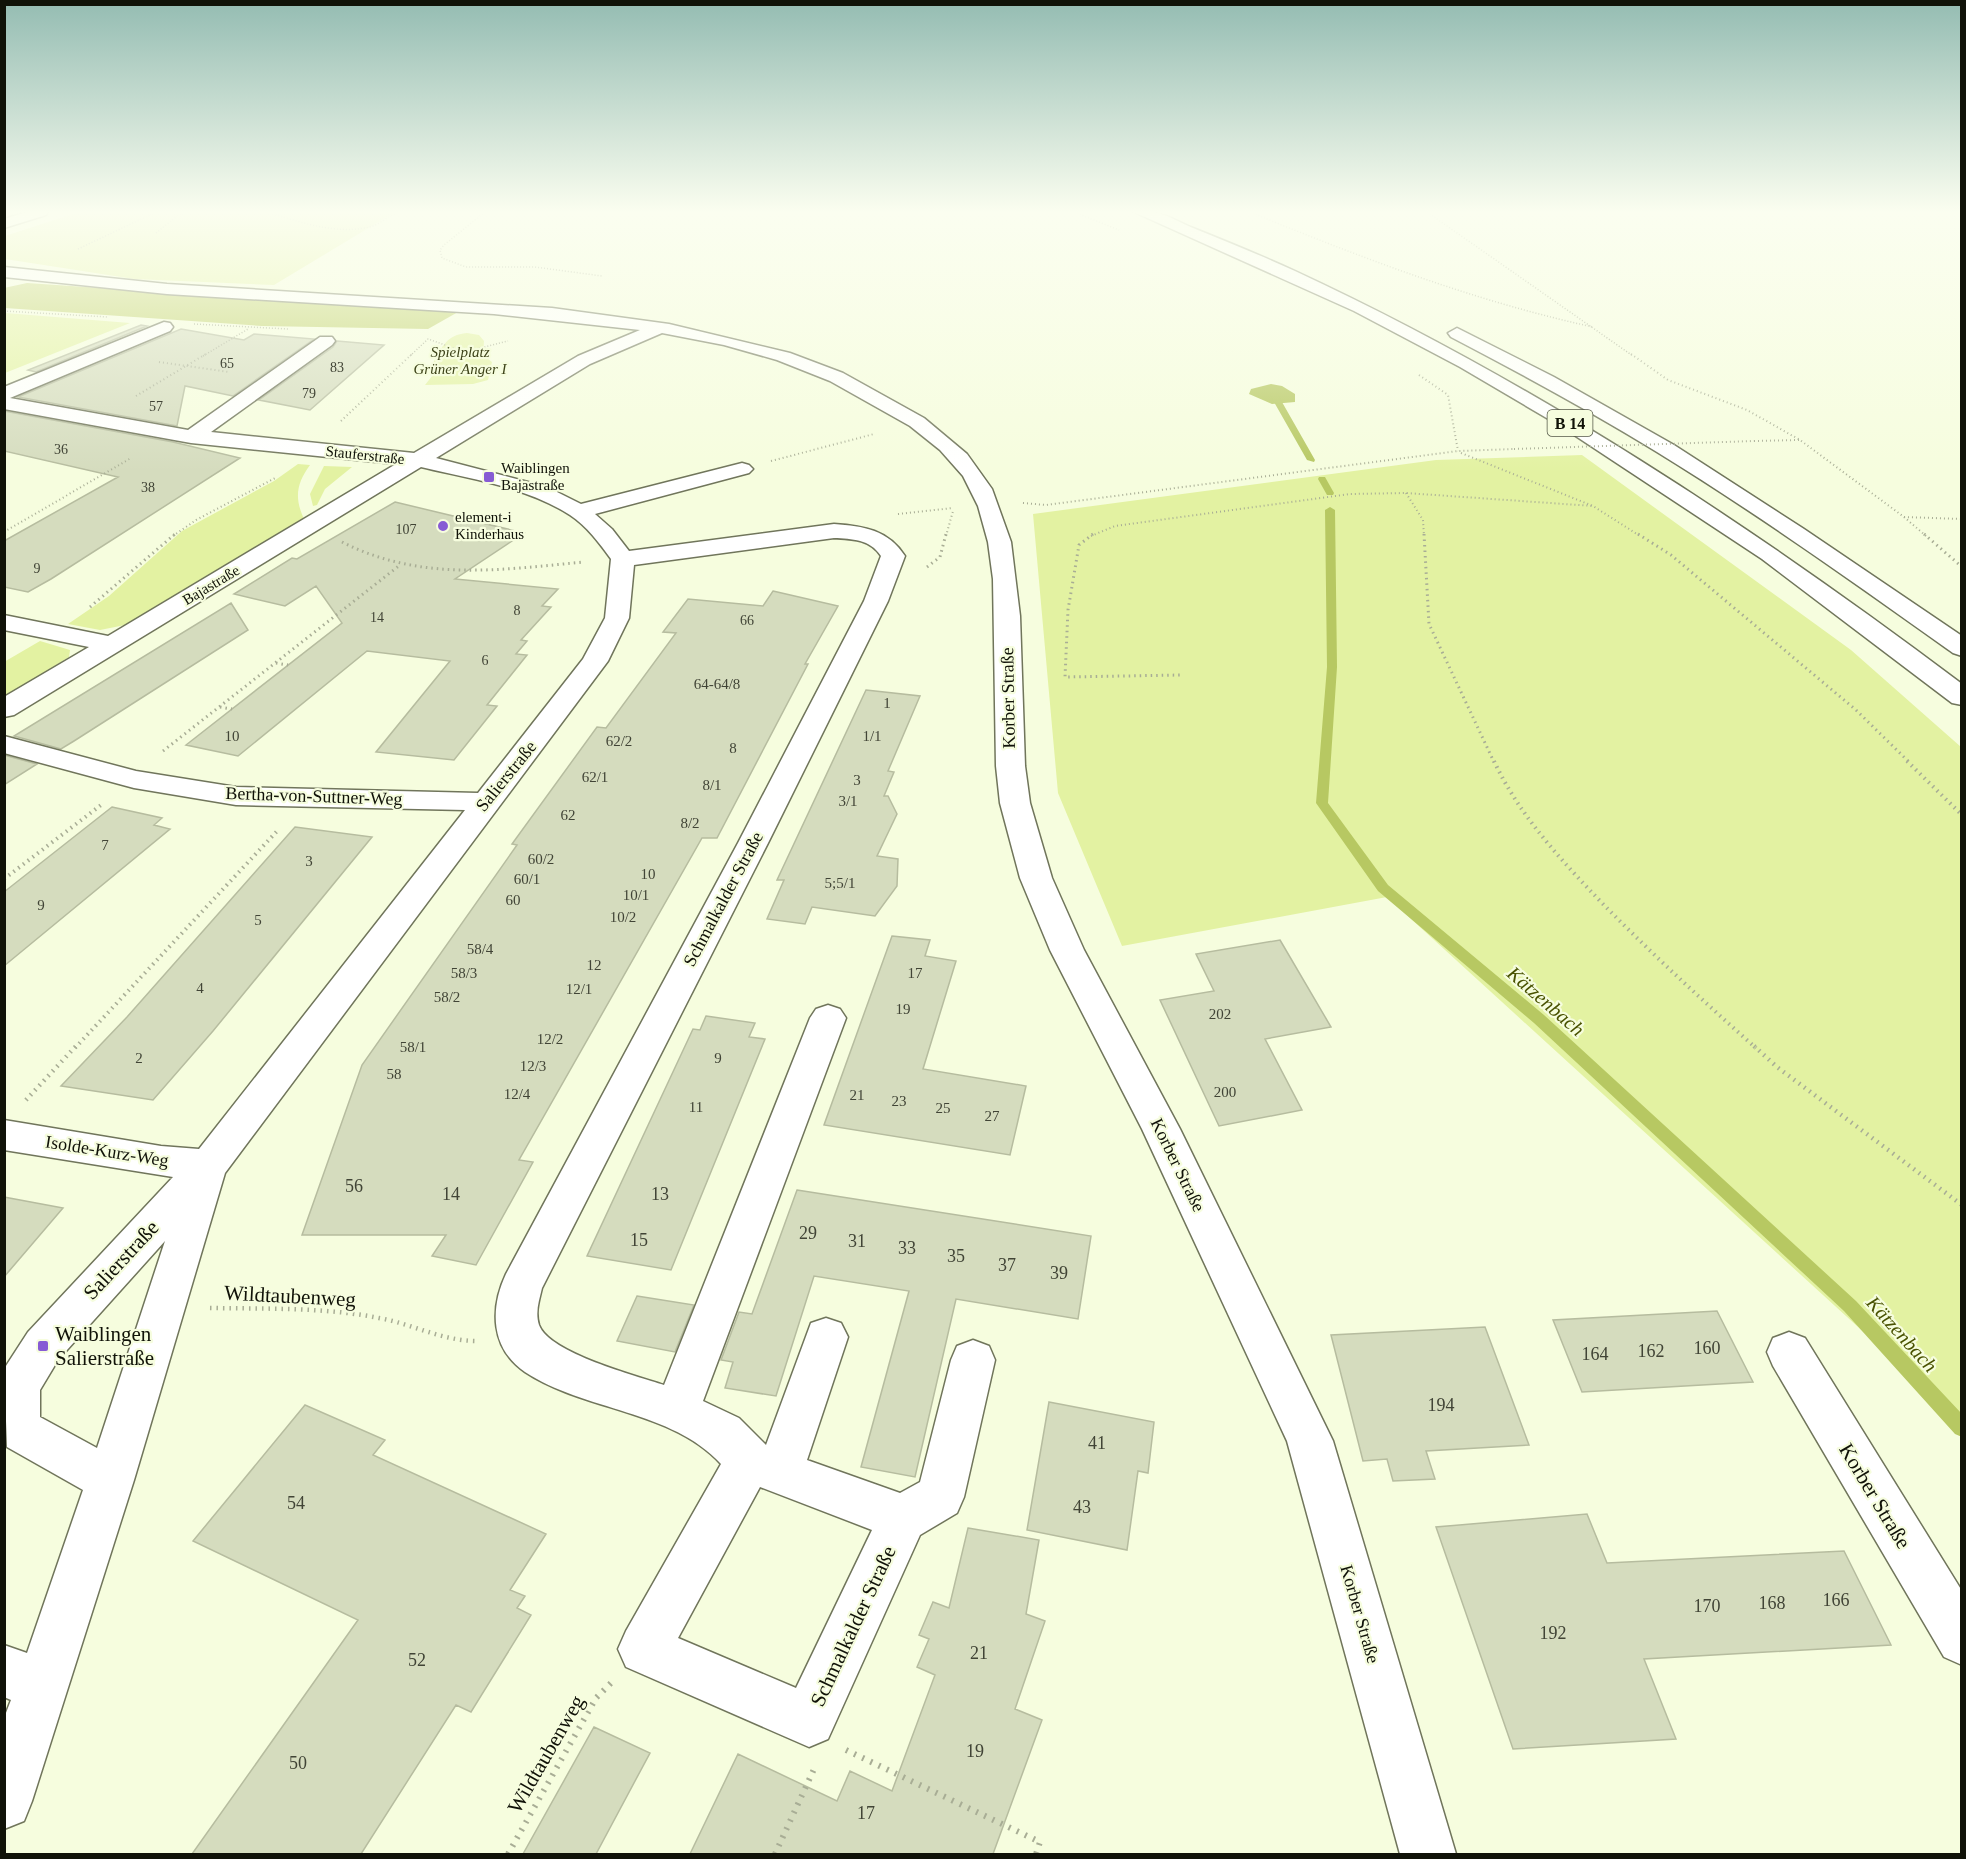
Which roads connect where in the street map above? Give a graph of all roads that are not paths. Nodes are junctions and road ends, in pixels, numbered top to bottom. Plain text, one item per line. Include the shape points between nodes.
1 (330, 299) edge
2 (1340, 299) edge
3 (608, 321) junction
4 (1443, 326) dead end
5 (164, 327) dead end
6 (659, 328) junction
7 (326, 341) dead end
8 (584, 360) junction
9 (4, 394) edge
10 (4, 403) edge
11 (181, 435) junction
12 (417, 460) junction
13 (742, 469) road end
14 (579, 511) junction
15 (623, 559) junction
16 (4, 622) edge
17 (111, 645) junction
18 (1962, 648) edge
19 (1962, 697) edge
20 (4, 709) edge
21 (4, 744) edge
22 (485, 803) junction
23 (828, 1018) dead end
24 (4, 1135) edge
25 (209, 1165) junction
26 (826, 1336) dead end
27 (1789, 1352) dead end
28 (973, 1360) dead end
29 (678, 1411) junction
30 (764, 1466) junction
31 (110, 1480) junction
32 (903, 1518) junction
33 (1962, 1639) edge
34 (24, 1678) edge
35 (4, 1801) edge
36 (1428, 1854) edge

1 - 3 main road, Korber Straße via 501,309
2 - 19 main road, B 14 via 1465,363 1651,474 1772,555
3 - 6 main road, Korber Straße
3 - 8 main road, Stauferstraße
4 - 18 main road, B 14 via 1693,465
5 - 9 main road
6 - 8 main road, Stauferstraße
6 - 36 main road, Korber Straße via 760,351 866,390 939,438 971,475 988,504 1000,549 1006,605 1010,767 1032,867 1059,937 1141,1089 1307,1432
7 - 11 main road
8 - 12 main road, Stauferstraße
10 - 11 main road, Stauferstraße
11 - 12 main road, Stauferstraße
12 - 14 main road via 539,492
12 - 17 main road, Bajastraße
13 - 14 main road
14 - 15 main road
15 - 22 main road, Salierstraße via 617,618 595,660
15 - 29 main road, Schmalkalder Straße via 834,531 861,532 881,540 893,556 891,567 758,832 521,1287 515,1313 520,1337 539,1357
16 - 17 main road
17 - 20 main road, Bajastraße
21 - 22 main road, Bertha-von-Suttner-Weg via 131,779 236,796
22 - 25 main road, Salierstraße
23 - 29 main road
24 - 25 main road, Isolde-Kurz-Weg
25 - 31 main road, Salierstraße
25 - 31 main road, Salierstraße via 58,1326 18,1387 17,1421 23,1432
26 - 30 main road
27 - 33 main road, Korber Straße
28 - 32 main road via 940,1497
29 - 30 main road via 723,1433
30 - 32 main road
30 - 32 main road, Schmalkalder Straße via 644,1649 818,1730
31 - 34 main road, Salierstraße
34 - 35 main road, Salierstraße

